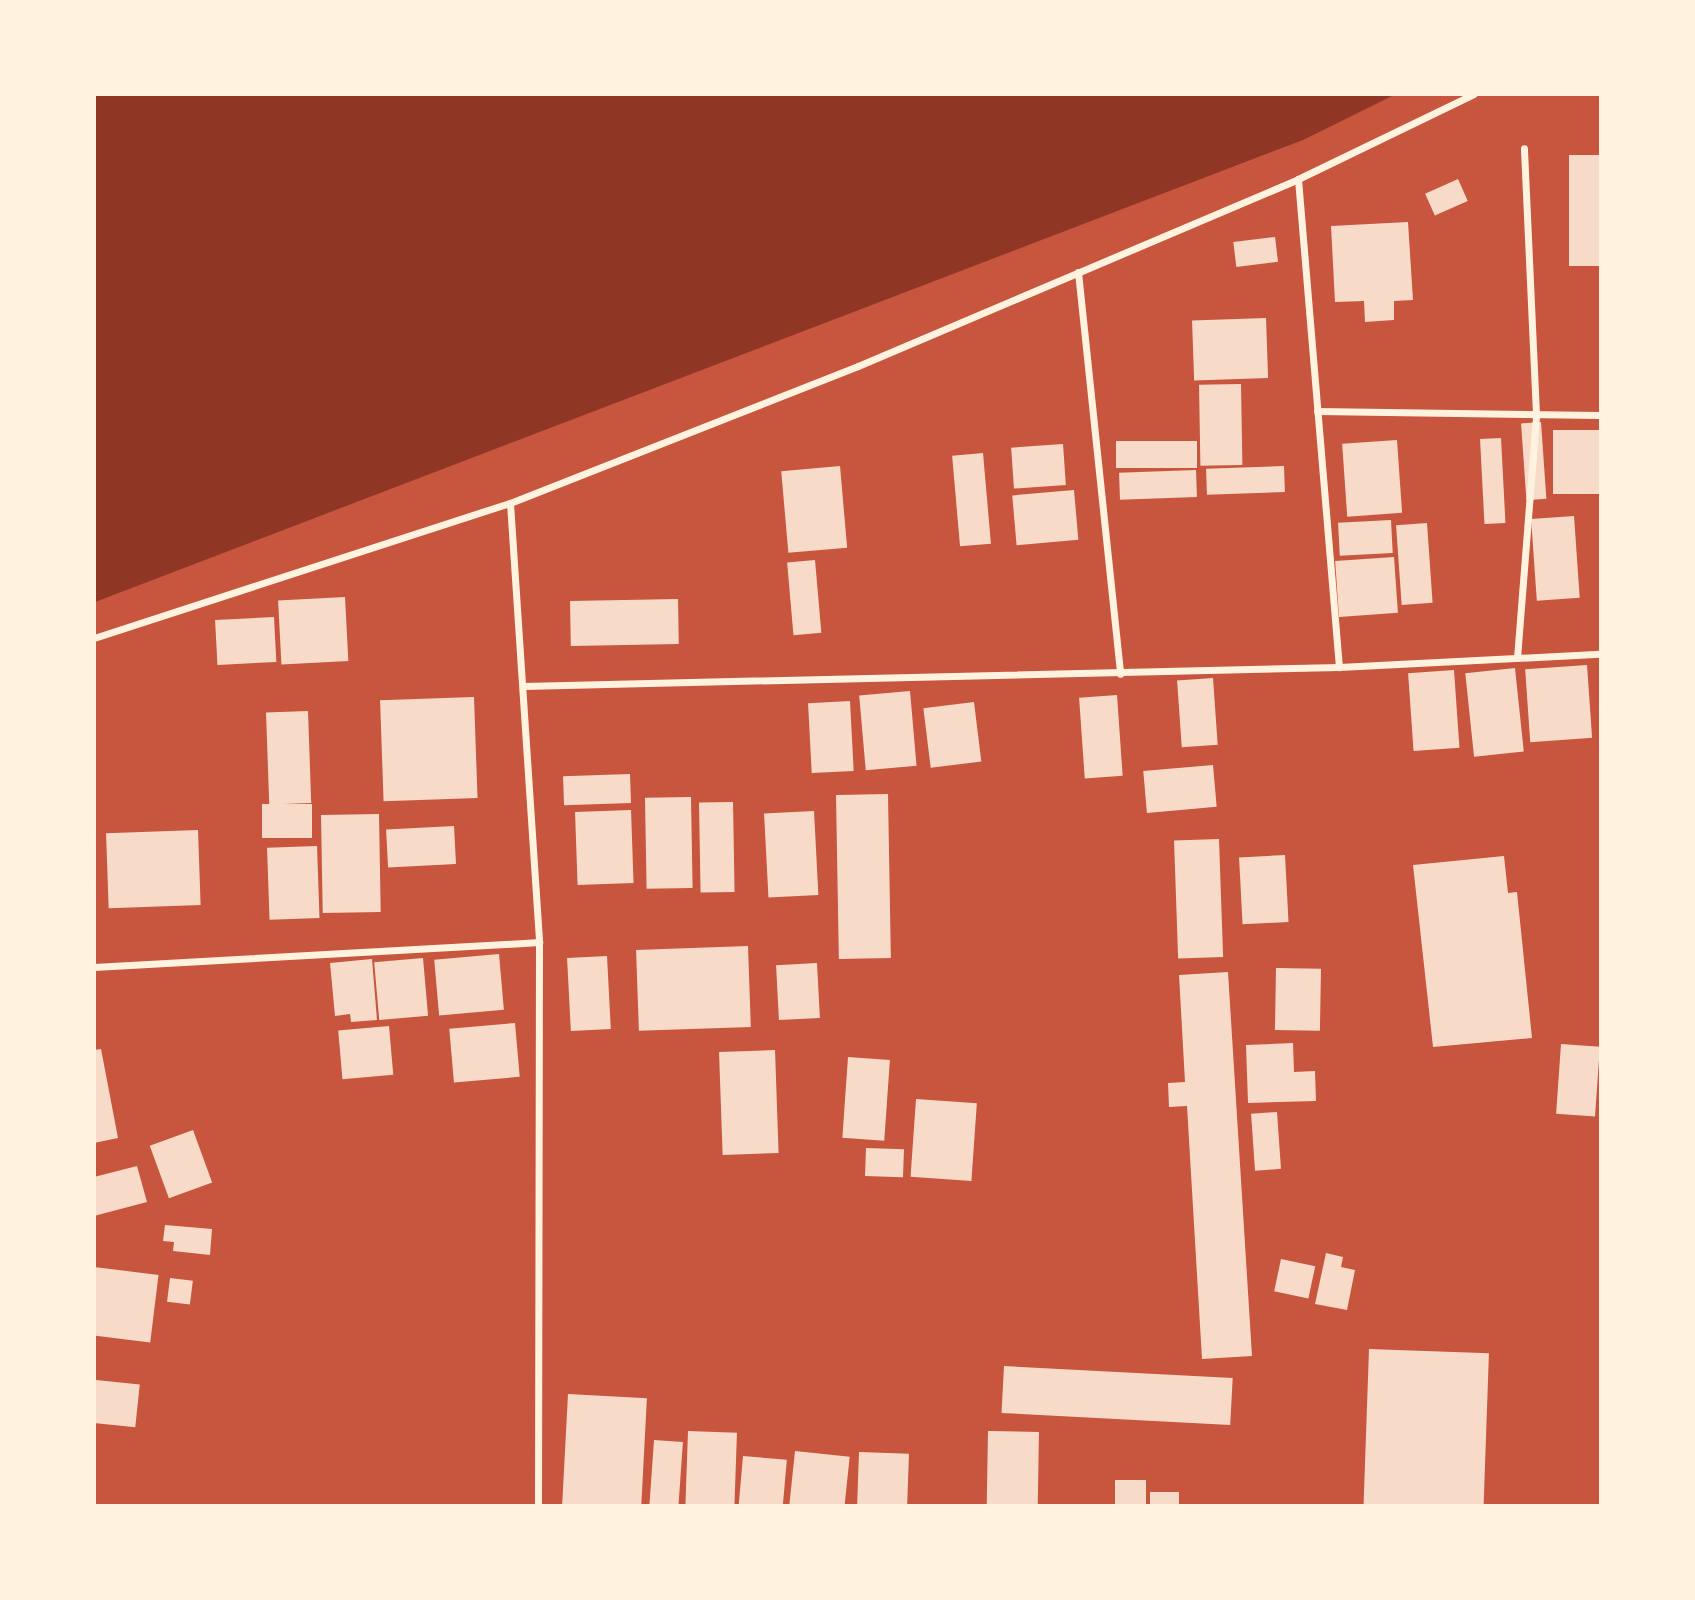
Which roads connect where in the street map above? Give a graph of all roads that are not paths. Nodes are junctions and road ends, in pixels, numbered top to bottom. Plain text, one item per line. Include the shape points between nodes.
1 (1475, 94) edge
2 (1524, 148) dead end
3 (1298, 179) junction
4 (1078, 272) junction
5 (1317, 411) junction
6 (1536, 414) junction
7 (1601, 415) edge
8 (510, 503) junction
9 (94, 638) edge
10 (1601, 653) edge
11 (1517, 658) junction
12 (1339, 667) junction
13 (1120, 674) junction
14 (523, 686) junction
15 (539, 942) junction
16 (94, 967) edge
17 (538, 1506) edge

1 - 3 street
2 - 6 street
3 - 4 street
3 - 5 street
4 - 8 street via 858,366
4 - 13 street
5 - 6 street
5 - 12 street
6 - 7 street
6 - 11 street
8 - 9 street
8 - 14 street
10 - 11 street
11 - 12 street
12 - 13 street
13 - 14 street
14 - 15 street
15 - 16 street
15 - 17 street

